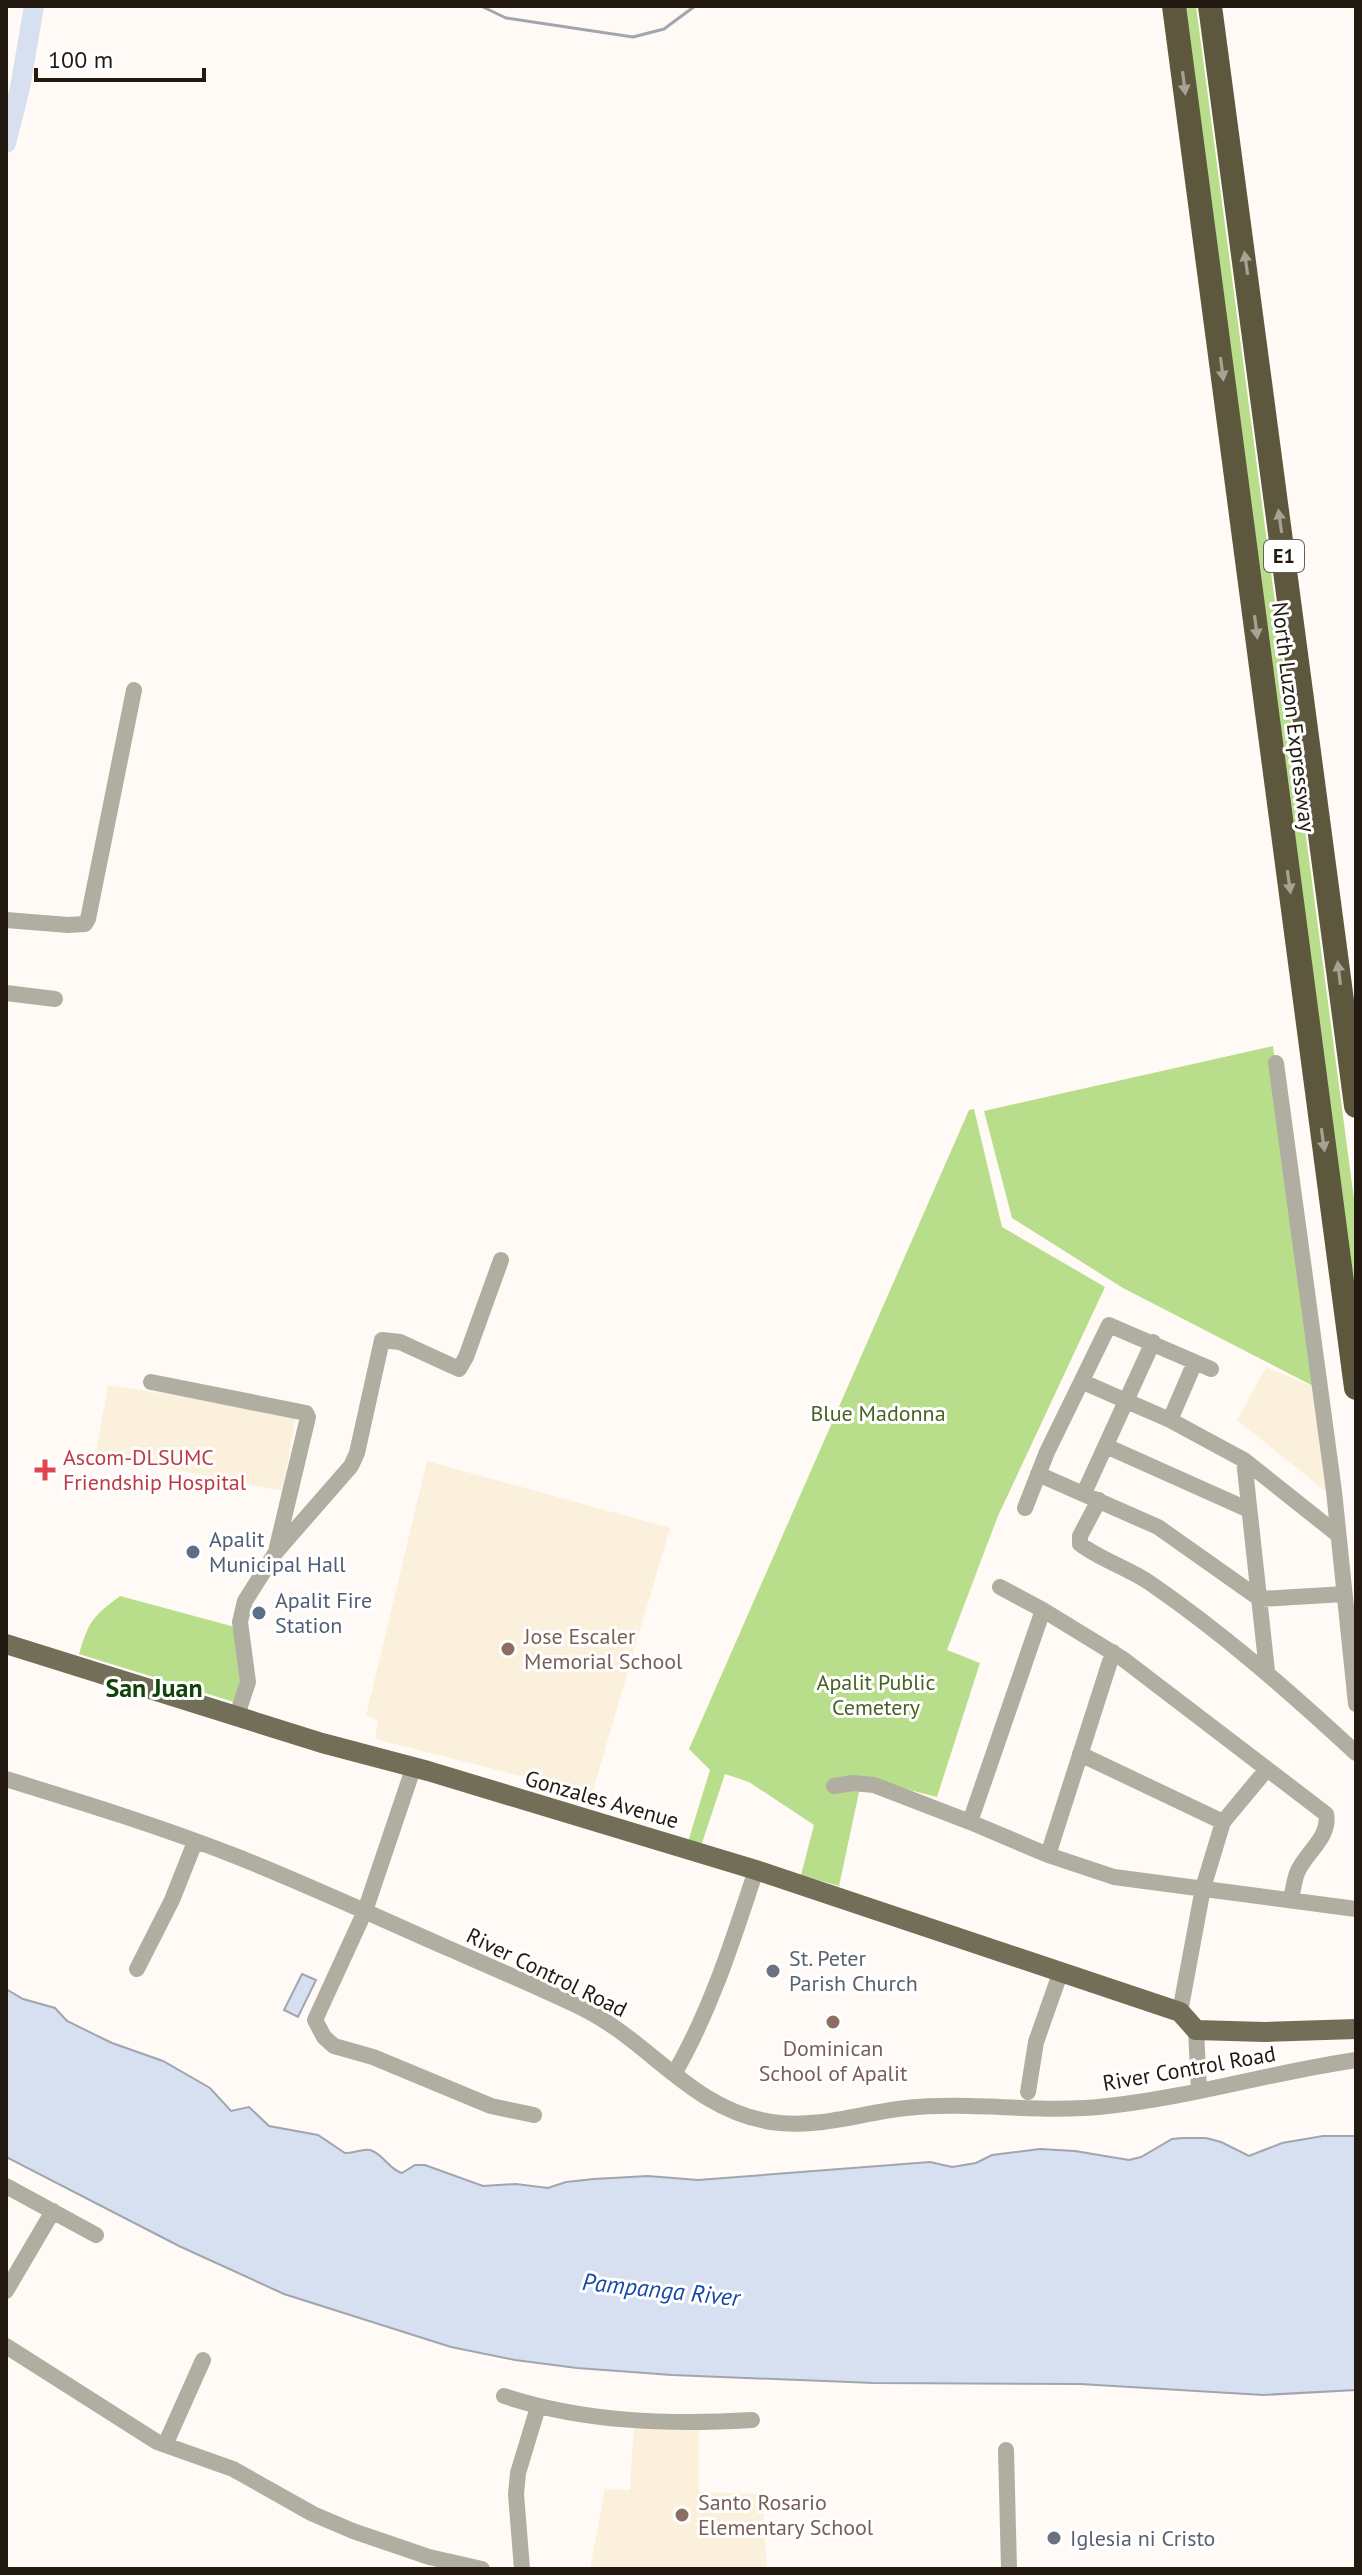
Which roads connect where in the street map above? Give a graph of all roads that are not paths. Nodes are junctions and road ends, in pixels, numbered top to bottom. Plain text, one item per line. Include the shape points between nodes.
1 (1174, 6) edge
2 (1210, 6) edge
3 (134, 690) dead end
4 (6, 920) edge
5 (6, 993) edge
6 (55, 999) dead end
7 (1276, 1063) dead end
8 (1356, 1106) edge
9 (501, 1260) dead end
10 (1153, 1342) junction
11 (1195, 1362) junction
12 (1211, 1369) dead end
13 (151, 1382) dead end
14 (1083, 1382) junction
15 (1356, 1388) edge
16 (1127, 1401) junction
17 (1170, 1420) junction
18 (1106, 1446) junction
19 (1244, 1460) junction
20 (1038, 1474) junction
21 (1092, 1496) junction
22 (1025, 1508) dead end
23 (1249, 1510) junction
24 (1337, 1534) junction
25 (276, 1552) junction
26 (1000, 1587) dead end
27 (1344, 1594) junction
28 (1260, 1599) junction
29 (1043, 1610) junction
30 (6, 1644) edge
31 (1113, 1652) junction
32 (1267, 1671) junction
33 (1356, 1704) edge
34 (240, 1716) junction
35 (1356, 1753) edge
36 (1080, 1754) junction
37 (413, 1769) junction
38 (1267, 1769) junction
39 (6, 1779) edge
40 (834, 1786) dead end
41 (970, 1822) junction
42 (1223, 1822) junction
43 (195, 1842) junction
44 (1048, 1855) junction
45 (756, 1870) junction
46 (1203, 1888) junction
47 (1291, 1899) junction
48 (1356, 1909) edge
49 (365, 1911) junction
50 (137, 1969) dead end
51 (1061, 1971) junction
52 (1180, 2012) junction
53 (1356, 2029) edge
54 (1196, 2030) junction
55 (1356, 2060) edge
56 (674, 2074) junction
57 (1199, 2091) junction
58 (1028, 2092) dead end
59 (534, 2115) dead end
60 (6, 2186) edge
61 (53, 2211) junction
62 (96, 2235) dead end
63 (6, 2291) edge
64 (6, 2346) edge
65 (203, 2360) dead end
66 (504, 2396) dead end
67 (538, 2407) junction
68 (752, 2420) dead end
69 (165, 2445) junction
70 (1006, 2450) dead end
71 (482, 2569) edge
72 (522, 2569) edge
73 (1009, 2569) edge

1 -> 15 highway, North Luzon Expressway / E1
8 -> 2 highway, North Luzon Expressway / E1
3 - 4 street via 88,919 68,925
5 - 6 street
7 - 24 street
9 - 25 street via 459,1369 400,1342 382,1340 351,1466
10 - 11 street
10 - 14 street via 1109,1325
10 - 16 street
11 - 12 street
11 - 17 street
13 - 25 street via 306,1413
14 - 16 street
14 - 20 street
16 - 17 street
16 - 18 street
17 - 19 street
18 - 21 street
18 - 23 street
19 - 23 street
19 - 24 street
20 - 21 street
20 - 22 street
21 - 28 street via 1158,1527
21 - 32 street via 1080,1544 1146,1580
23 - 28 street
24 - 27 street
25 - 34 street via 245,1601 240,1622 248,1682
26 - 29 street
27 - 28 street
27 - 33 street
28 - 32 street
29 - 31 street
29 - 41 street
30 - 34 main road, Gonzales Avenue
31 - 36 street
31 - 38 street
32 - 35 street
34 - 37 main road, Gonzales Avenue
36 - 42 street
36 - 44 street
37 - 45 main road, Gonzales Avenue
37 - 49 street
38 - 42 street
38 - 47 street via 1326,1814 1328,1823 1297,1872
39 - 43 street, River Control Road
40 - 41 street via 874,1785
41 - 44 street
42 - 46 street
43 - 49 street, River Control Road
43 - 50 street
44 - 46 street via 1114,1877
45 - 51 main road, Gonzales Avenue
45 - 56 street via 724,1967
46 - 47 street
46 - 52 street
47 - 48 street
49 - 56 street, River Control Road via 583,2008 642,2045
49 - 59 street via 315,2020 324,2037 334,2046 491,2106
51 - 52 main road, Gonzales Avenue
51 - 58 street via 1036,2042
52 - 54 main road
53 - 54 main road
54 - 57 street
55 - 57 street, River Control Road
56 - 57 street, River Control Road via 697,2093 746,2116 800,2125 906,2108 1079,2108
60 - 61 street
61 - 62 street
61 - 63 street
64 - 69 street
65 - 69 street
66 - 67 street
67 - 68 street via 688,2424
67 - 72 street via 518,2473
69 - 71 street via 233,2469 353,2531
70 - 73 street

